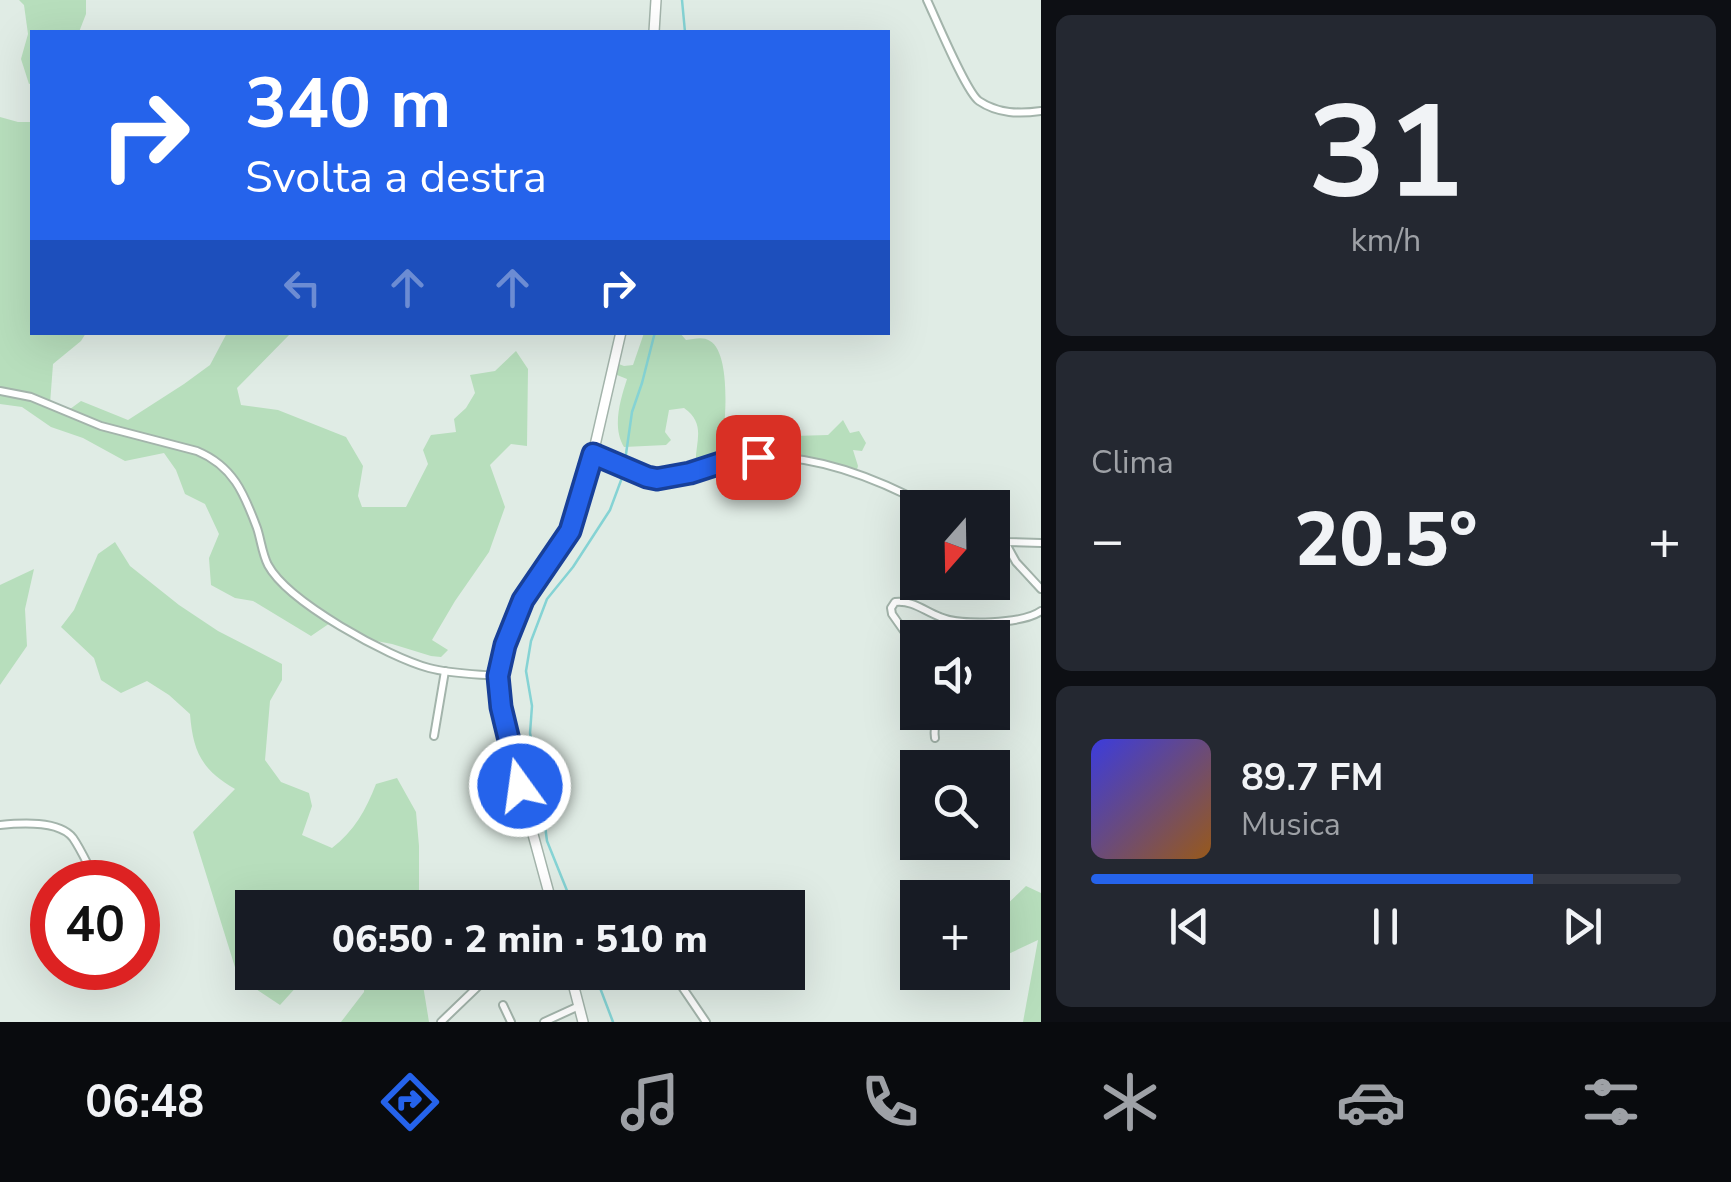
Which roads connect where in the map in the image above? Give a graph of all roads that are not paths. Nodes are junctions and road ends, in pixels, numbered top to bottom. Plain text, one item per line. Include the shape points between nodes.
1 (656, 0) edge
2 (927, 0) edge
3 (654, 30) edge
4 (1041, 111) edge
5 (620, 335) edge
6 (0, 391) edge
7 (593, 454) junction
8 (900, 494) edge
9 (1010, 542) edge
10 (1041, 543) edge
11 (1010, 551) edge
12 (1041, 588) edge
13 (1041, 611) edge
14 (952, 620) edge
15 (994, 620) edge
16 (900, 625) edge
17 (445, 671) junction
18 (498, 676) junction
19 (933, 730) edge
20 (434, 736) dead end
21 (935, 738) dead end
22 (0, 825) edge
23 (85, 860) edge
24 (548, 890) edge
25 (474, 990) edge
26 (575, 990) edge
27 (684, 990) edge
28 (503, 1006) dead end
29 (579, 1006) junction
30 (441, 1022) edge
31 (511, 1022) edge
32 (544, 1022) edge
33 (583, 1022) edge
34 (706, 1022) edge

1 - 3 street
2 - 4 street via 977,100 1014,115
5 - 7 street
6 - 17 street via 211,457 238,484 278,579 367,642
7 - 8 street via 647,477 668,478 730,460 786,458 856,474
7 - 18 street via 570,531 523,600
9 - 10 street
11 - 12 street
13 - 15 street
14 - 16 street via 895,602 890,608
17 - 18 street
17 - 20 street
18 - 24 street via 509,746
19 - 21 street
22 - 23 street via 62,829
25 - 30 street
26 - 29 street
27 - 34 street
28 - 31 street
29 - 32 street
29 - 33 street

